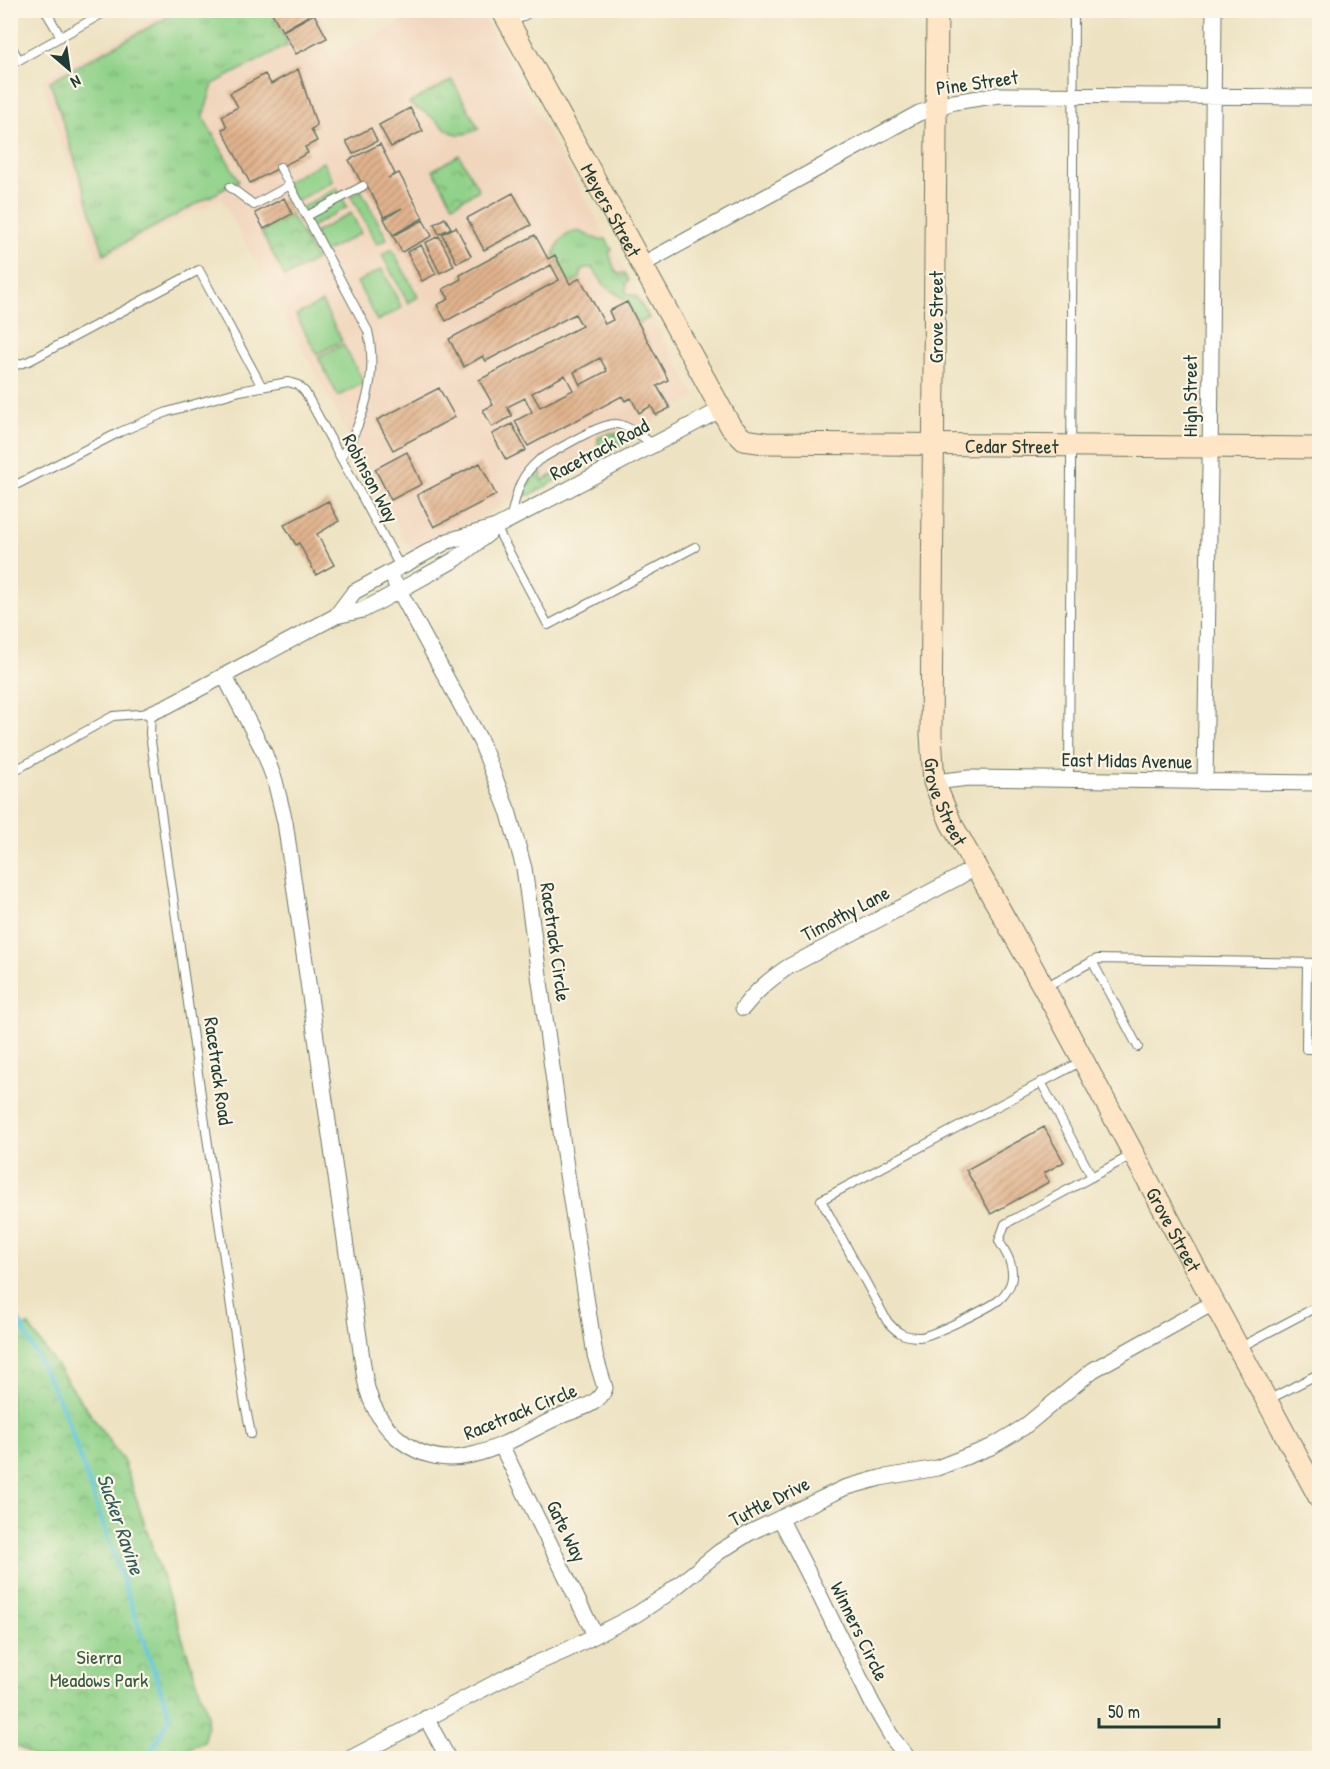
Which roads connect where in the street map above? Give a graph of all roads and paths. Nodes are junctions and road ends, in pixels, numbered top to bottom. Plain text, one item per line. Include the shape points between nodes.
1 (45, 10) edge
2 (527, 10) edge
3 (937, 10) edge
4 (1074, 10) edge
5 (1214, 10) edge
6 (104, 12) edge
7 (505, 16) edge
8 (61, 37) junction
9 (10, 44) edge
10 (1073, 95) junction
11 (1213, 97) junction
12 (1320, 97) edge
13 (937, 107) junction
14 (280, 167) dead end
15 (290, 185) junction
16 (363, 186) dead end
17 (230, 187) dead end
18 (306, 216) junction
19 (643, 264) junction
20 (10, 367) edge
21 (262, 387) junction
22 (722, 409) junction
23 (653, 444) junction
24 (934, 446) junction
25 (1072, 446) junction
26 (1210, 447) junction
27 (1320, 448) edge
28 (341, 457) junction
29 (10, 488) edge
30 (503, 524) junction
31 (695, 547) dead end
32 (397, 580) junction
33 (336, 616) junction
34 (224, 675) junction
35 (151, 713) junction
36 (10, 774) edge
37 (1069, 780) junction
38 (934, 782) junction
39 (1205, 782) junction
40 (1320, 783) edge
41 (975, 867) junction
42 (1092, 961) junction
43 (1307, 963) junction
44 (1320, 963) edge
45 (1044, 987) junction
46 (743, 1008) dead end
47 (1138, 1047) dead end
48 (1320, 1049) edge
49 (1083, 1060) junction
50 (1041, 1082) junction
51 (1133, 1155) junction
52 (1092, 1177) junction
53 (1213, 1304) junction
54 (1320, 1305) edge
55 (1238, 1348) junction
56 (1320, 1373) edge
57 (1266, 1402) junction
58 (251, 1434) dead end
59 (501, 1445) junction
60 (1319, 1498) edge
61 (780, 1518) junction
62 (595, 1635) junction
63 (426, 1718) junction
64 (351, 1758) edge
65 (448, 1758) edge
66 (908, 1758) edge

1 - 8 lane
2 - 7 street
3 - 13 street, Grove Street
4 - 10 lane
5 - 11 street, High Street
6 - 8 lane
7 - 19 street, Meyers Street
8 - 9 lane via 19,60
10 - 11 street, Pine Street
10 - 13 street, Pine Street via 999,95
10 - 25 lane
11 - 12 street, Pine Street
11 - 26 street, High Street
13 - 19 street, Pine Street via 919,113
13 - 24 street, Grove Street
14 - 15 lane
15 - 17 lane via 254,205
15 - 18 lane
16 - 18 lane
18 - 28 lane via 368,331 371,345 372,365 363,414
19 - 22 street, Meyers Street
20 - 21 lane via 29,361 198,270
21 - 28 lane, Robinson Way via 288,382 298,385
21 - 29 lane via 166,412
22 - 23 street, Racetrack Road
22 - 24 street, Cedar Street via 737,434 754,442
23 - 30 street, Racetrack Road
23 - 30 lane via 618,424 599,428 533,465 520,481
24 - 25 street, Cedar Street
24 - 38 street, Grove Street
25 - 26 street, Cedar Street
25 - 37 lane
26 - 27 street, Cedar Street
26 - 39 street, High Street
28 - 32 lane, Robinson Way via 398,563
30 - 31 lane via 548,625
30 - 32 street, Racetrack Road via 456,559
30 - 32 street, Racetrack Road via 447,541
32 - 33 street, Racetrack Road via 363,610
32 - 33 street, Racetrack Road via 354,592
32 - 59 street, Racetrack Circle via 481,742 509,814 524,868 595,1355 605,1388 597,1401
33 - 34 street, Racetrack Road
34 - 35 street, Racetrack Road
34 - 59 street, Racetrack Circle via 264,752 285,822 370,1400 381,1421 397,1438 426,1453 459,1458
35 - 36 lane, Racetrack Road via 114,716
35 - 58 lane, Racetrack Road via 150,734
37 - 38 street, East Midas Avenue via 969,778
37 - 39 street, East Midas Avenue
38 - 41 street, Grove Street
39 - 40 street, East Midas Avenue
41 - 45 street, Grove Street
41 - 46 street, Timothy Lane via 788,968 755,992
42 - 43 lane via 1097,958
42 - 45 lane
42 - 47 lane
43 - 44 lane
43 - 48 lane via 1306,1049
45 - 49 street, Grove Street
49 - 50 lane
49 - 51 street, Grove Street
50 - 52 lane
50 - 52 lane via 821,1200 887,1321 896,1331 921,1337 935,1334 999,1300 1012,1277 1011,1265 999,1241 1005,1224
51 - 52 lane
51 - 53 street, Grove Street
53 - 55 street, Grove Street
53 - 61 street, Tuttle Drive via 1093,1370 1024,1427 991,1447 938,1468 844,1488
54 - 55 lane
55 - 57 street, Grove Street
56 - 57 lane
57 - 60 street, Grove Street
59 - 62 street, Gate Way
61 - 62 street, Tuttle Drive via 719,1552 654,1604
61 - 66 street, Winners Circle via 872,1703
62 - 63 street, Tuttle Drive
63 - 64 street, Tuttle Drive
63 - 65 street

